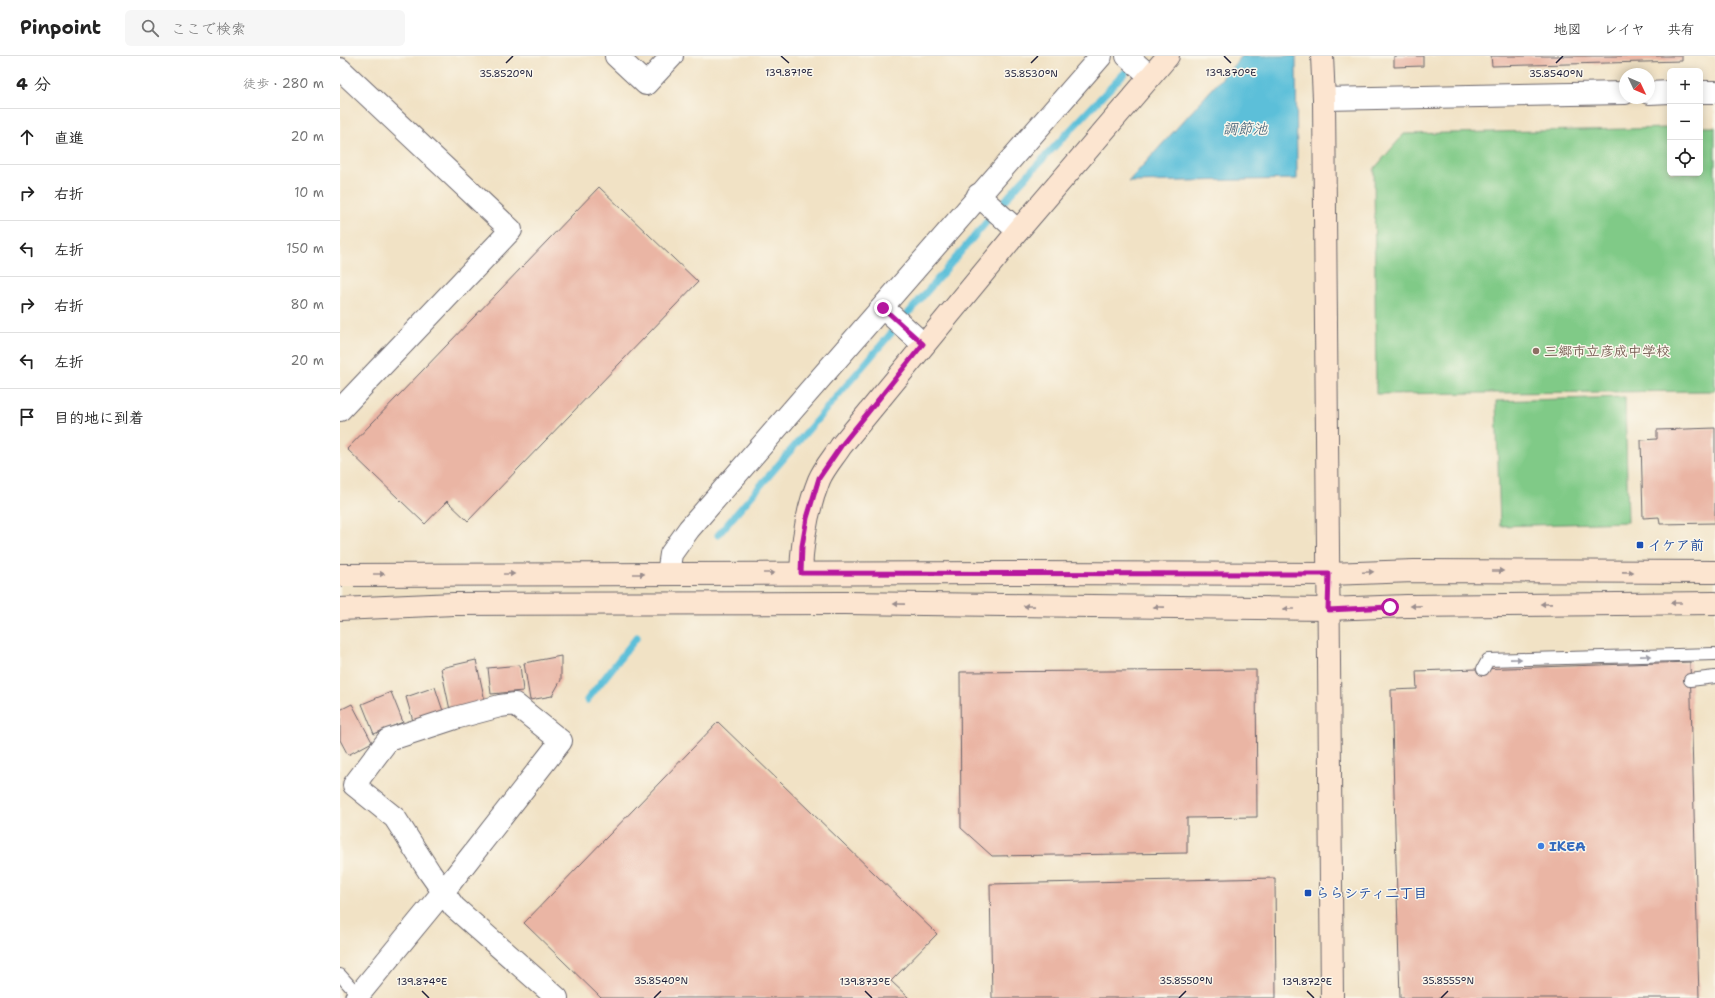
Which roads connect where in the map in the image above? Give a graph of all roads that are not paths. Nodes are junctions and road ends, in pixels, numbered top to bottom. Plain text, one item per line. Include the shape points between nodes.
1 (616, 56) edge
2 (672, 56) edge
3 (1101, 56) edge
4 (1168, 56) edge
5 (1322, 56) edge
6 (1139, 67) edge
7 (340, 69) edge
8 (1667, 92) edge
9 (1703, 92) edge
10 (1715, 92) edge
11 (1619, 93) edge
12 (1655, 93) edge
13 (1324, 99) junction
14 (978, 195) junction
15 (1011, 226) junction
16 (883, 308) junction
17 (916, 338) junction
18 (340, 410) edge
19 (1715, 572) edge
20 (801, 573) junction
21 (668, 574) junction
22 (1329, 574) junction
23 (340, 575) edge
24 (1715, 603) edge
25 (340, 609) edge
26 (1328, 610) junction
27 (1715, 654) edge
28 (1483, 669) dead end
29 (1715, 678) edge
30 (1690, 680) dead end
31 (443, 892) junction
32 (340, 974) edge
33 (357, 997) edge
34 (557, 998) edge
35 (1332, 998) edge

1 - 2 street via 646,84
3 - 14 street
4 - 6 street
5 - 13 street
6 - 15 street
7 - 18 street via 511,230
8 - 12 street
9 - 10 street
11 - 13 street
13 - 22 street
14 - 15 street
14 - 16 street
15 - 17 street
16 - 17 street
16 - 21 street via 689,529 671,554
17 - 20 street via 819,478 807,518
22 -> 19 street via 1414,571
21 -> 20 street
20 - 22 street
23 -> 21 street
22 - 26 street
24 -> 26 street via 1407,606
26 -> 25 street via 845,603 462,604
26 - 35 street
28 -> 27 lane via 1488,660
29 - 30 lane
31 - 31 street via 561,741 515,704 455,718 388,740 354,786 395,818
31 - 33 street
31 - 34 street via 454,907
32 - 33 lane

